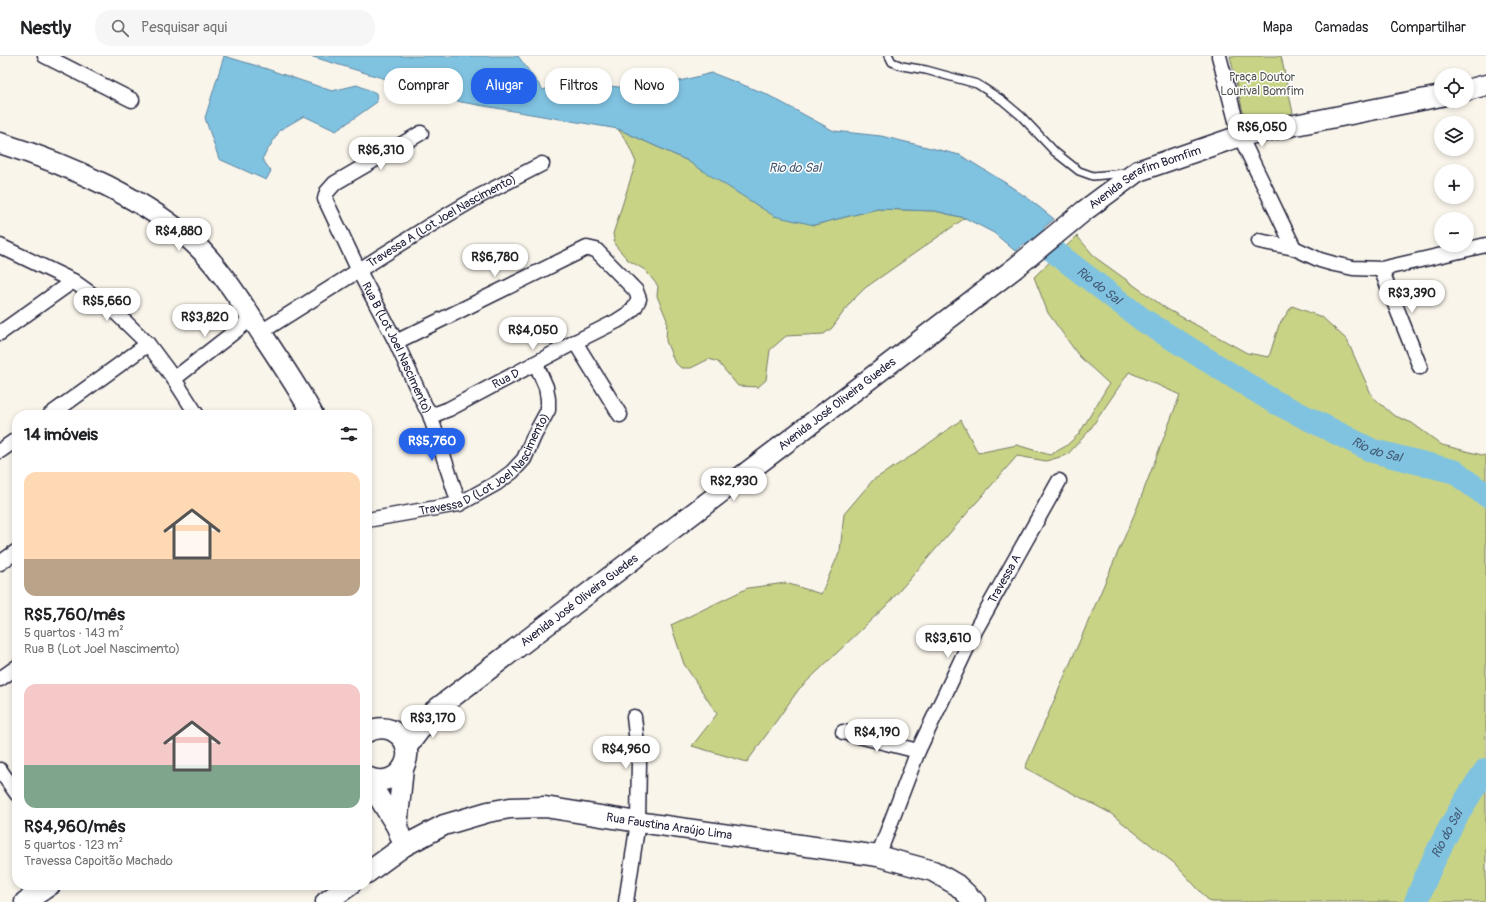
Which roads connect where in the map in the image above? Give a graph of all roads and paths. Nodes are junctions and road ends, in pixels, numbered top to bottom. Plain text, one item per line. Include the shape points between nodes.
1 (45, 56) edge
2 (889, 56) edge
3 (1219, 56) edge
4 (1486, 85) edge
5 (1474, 88) edge
6 (1434, 97) edge
7 (132, 100) dead end
8 (421, 133) dead end
9 (1240, 136) junction
10 (0, 143) edge
11 (542, 164) dead end
12 (1138, 171) junction
13 (1084, 210) joint
14 (1259, 241) dead end
15 (1486, 245) edge
16 (0, 246) edge
17 (1294, 248) junction
18 (1381, 269) junction
19 (359, 271) junction
20 (73, 281) junction
21 (256, 325) junction
22 (0, 333) edge
23 (396, 342) junction
24 (575, 342) junction
25 (148, 344) junction
26 (536, 364) junction
27 (1420, 367) dead end
28 (174, 379) junction
29 (57, 410) edge
30 (194, 410) edge
31 (310, 410) edge
32 (429, 412) junction
33 (620, 415) dead end
34 (12, 443) edge
35 (0, 451) edge
36 (1059, 481) dead end
37 (459, 504) junction
38 (372, 519) edge
39 (12, 555) edge
40 (0, 563) edge
41 (12, 671) edge
42 (0, 679) edge
43 (434, 711) junction
44 (634, 717) dead end
45 (376, 728) edge
46 (843, 732) dead end
47 (406, 748) junction
48 (918, 751) junction
49 (403, 768) junction
50 (0, 770) edge
51 (372, 780) edge
52 (12, 784) edge
53 (372, 786) edge
54 (638, 822) junction
55 (397, 827) junction
56 (404, 846) junction
57 (878, 856) junction
58 (372, 869) edge
59 (43, 890) edge
60 (343, 890) edge
61 (25, 902) edge
62 (326, 902) edge
63 (626, 902) edge
64 (975, 902) edge

1 - 7 street
2 - 12 lane via 892,62 902,66 977,84 1021,116 1056,152 1079,171 1093,176 1107,176
3 - 9 street
4 - 5 street
6 - 9 street, Avenida Serafim Bomfim
8 - 19 street, Rua B (Lot Joel Nascimento) via 335,183 326,195 328,208
9 - 12 street, Avenida Serafim Bomfim
9 - 17 street
10 - 21 street via 67,167 135,201 168,222 201,250 223,276
11 - 19 street, Travessa A (Lot Joel Nascimento) via 442,218
12 - 13 street, Avenida Serafim Bomfim
13 - 43 street, Avenida José Oliveira Guedes via 1015,268
14 - 17 street
15 - 18 street
16 - 20 street
17 - 18 street via 1334,264
18 - 27 street
19 - 21 street, Travessa A (Lot Joel Nascimento)
19 - 23 street, Rua B (Lot Joel Nascimento)
20 - 22 street
20 - 25 street via 111,308
21 - 28 street, Travessa A (Lot Joel Nascimento)
21 - 31 street
23 - 24 street, Rua D via 590,248 596,250 634,287 639,299 628,314
23 - 32 street, Rua B (Lot Joel Nascimento)
24 - 26 street, Rua D
24 - 33 street
25 - 28 street
25 - 29 street
26 - 32 street, Rua D via 449,409 436,414
26 - 37 street, Travessa D (Lot Joel Nascimento) via 546,387 549,406 526,455 512,472 497,484
28 - 30 street
32 - 37 street, Rua B (Lot Joel Nascimento)
34 - 35 street
36 - 48 street, Travessa A via 975,631
37 - 38 street, Travessa D (Lot Joel Nascimento)
39 - 40 street
41 - 42 street
43 - 45 street, Avenida José Oliveira Guedes
43 - 47 street, Avenida José Oliveira Guedes
44 - 54 street via 639,750
45 - 47 street via 397,733
46 - 48 street
47 - 49 street via 407,756
48 - 57 street, Travessa A
49 - 51 street via 391,779
49 - 55 street
50 - 52 street
53 - 55 street
54 - 56 street, Rua Faustina Araújo Lima via 545,807 510,808 444,825
54 - 57 street, Rua Faustina Araújo Lima
54 - 63 street
55 - 56 street
56 - 58 street, Rua Faustina Araújo Lima
57 - 64 street, Rua Faustina Araújo Lima via 933,871 957,885
59 - 61 street
60 - 62 street

